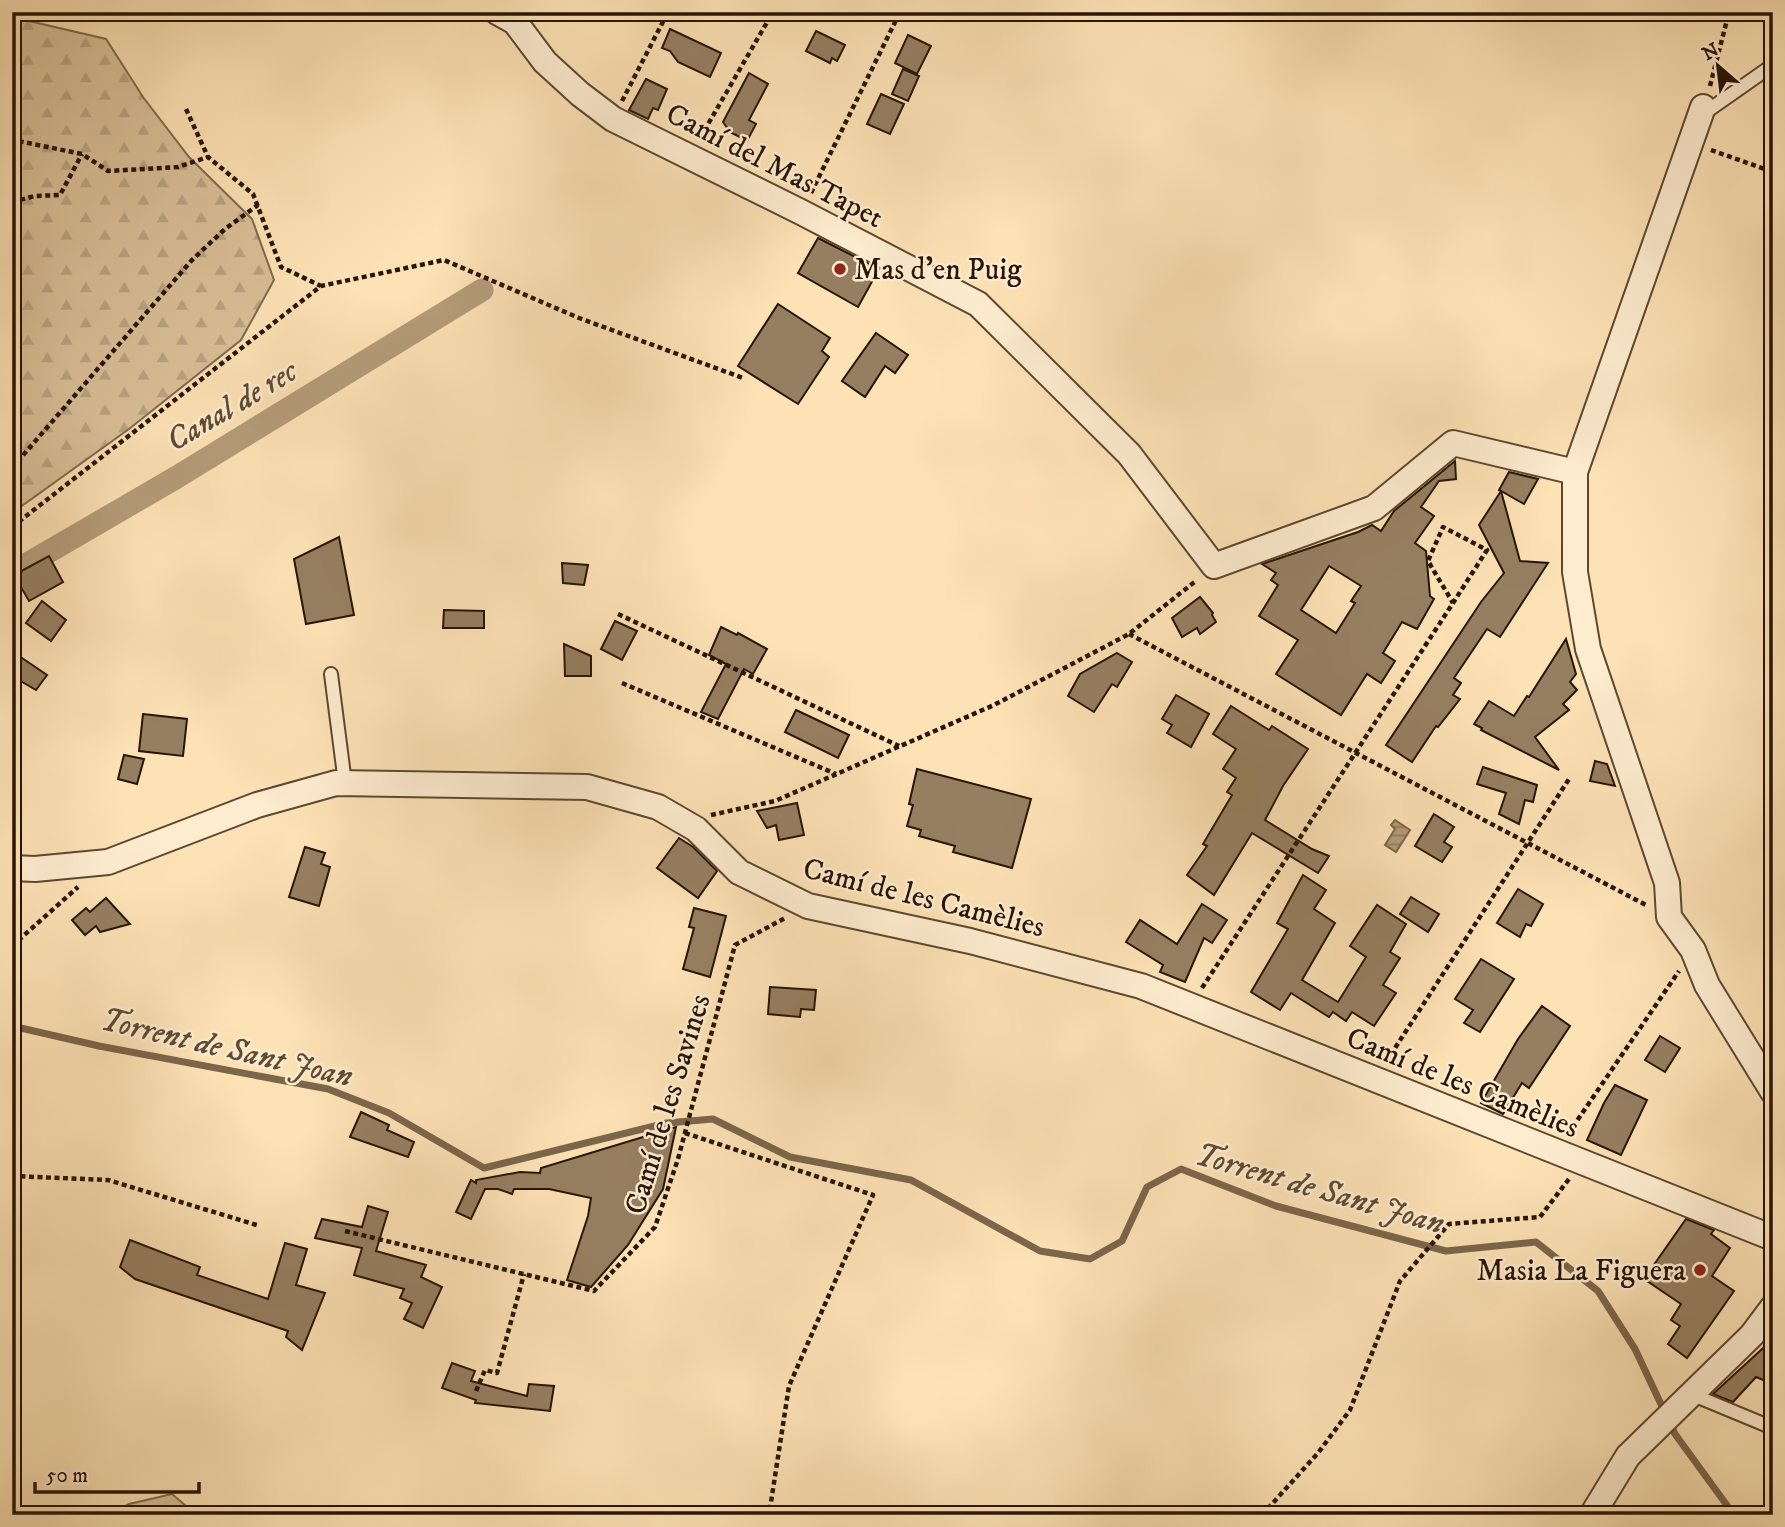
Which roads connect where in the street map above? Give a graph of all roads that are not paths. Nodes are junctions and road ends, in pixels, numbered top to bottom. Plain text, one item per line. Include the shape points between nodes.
1 (509, 15) edge
2 (1773, 65) edge
3 (1702, 111) joint
4 (1575, 472) junction
5 (331, 674) dead end
6 (345, 783) junction
7 (12, 868) edge
8 (1773, 1092) edge
9 (1773, 1238) edge
10 (1773, 1307) edge
11 (1691, 1394) junction
12 (1773, 1428) edge
13 (1592, 1515) edge

1 - 4 street, Camí del Mas Tapet via 545,62 613,119 978,304 1129,454 1214,566 1374,508 1453,443
2 - 3 lane
3 - 4 street
4 - 8 street via 1575,572 1588,649 1667,883 1670,917
5 - 6 lane
6 - 7 street, Camí de les Camèlies via 257,805 108,862
6 - 9 street, Camí de les Camèlies via 587,787 658,807 696,829 739,872 808,906 1128,982
10 - 11 street via 1752,1335
11 - 12 lane
11 - 13 street via 1628,1456

